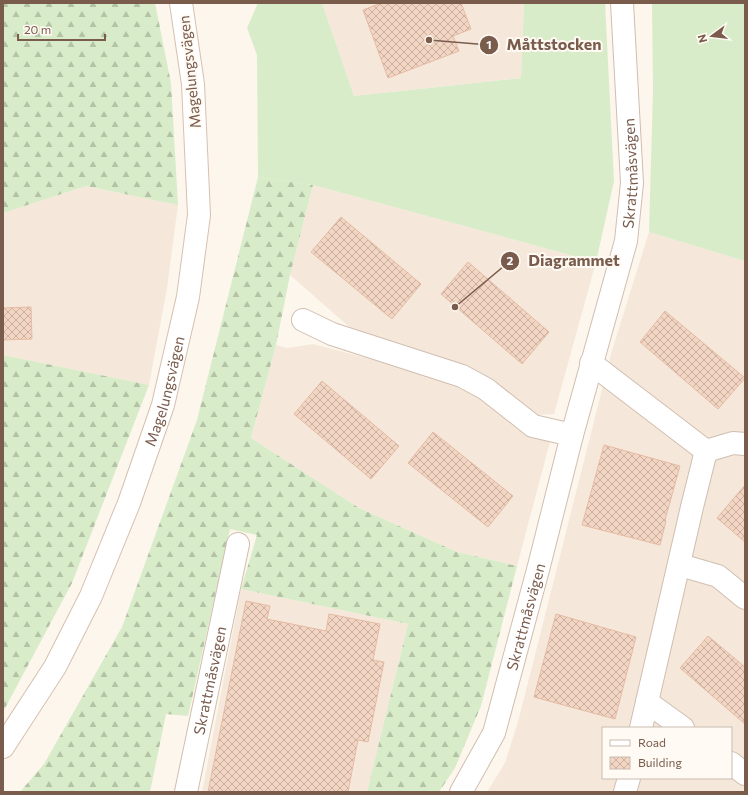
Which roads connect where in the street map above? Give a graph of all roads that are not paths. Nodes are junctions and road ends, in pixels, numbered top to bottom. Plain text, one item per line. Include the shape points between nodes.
1 (181, 3) edge
2 (622, 3) edge
3 (303, 320) dead end
4 (591, 363) junction
5 (572, 435) junction
6 (745, 444) edge
7 (706, 451) junction
8 (238, 544) dead end
9 (680, 564) junction
10 (745, 598) edge
11 (648, 702) junction
12 (641, 727) edge
13 (682, 727) edge
14 (3, 748) edge
15 (732, 764) edge
16 (745, 774) edge
17 (629, 779) edge
18 (186, 792) edge
19 (462, 792) edge
20 (626, 792) edge

1 - 14 street, Magelungsvägen via 193,84 199,215 188,297 163,405 129,503 91,596 54,667
2 - 4 street, Skrattmåsvägen via 631,190 626,241
3 - 5 street via 332,334 462,376 486,389 533,426
4 - 5 street, Skrattmåsvägen
4 - 7 street
5 - 19 street, Skrattmåsvägen via 494,733
6 - 7 street via 733,443
7 - 9 street
8 - 18 street, Skrattmåsvägen
9 - 10 street via 718,576
9 - 11 street
11 - 12 street
11 - 13 street
15 - 16 street
17 - 20 street

